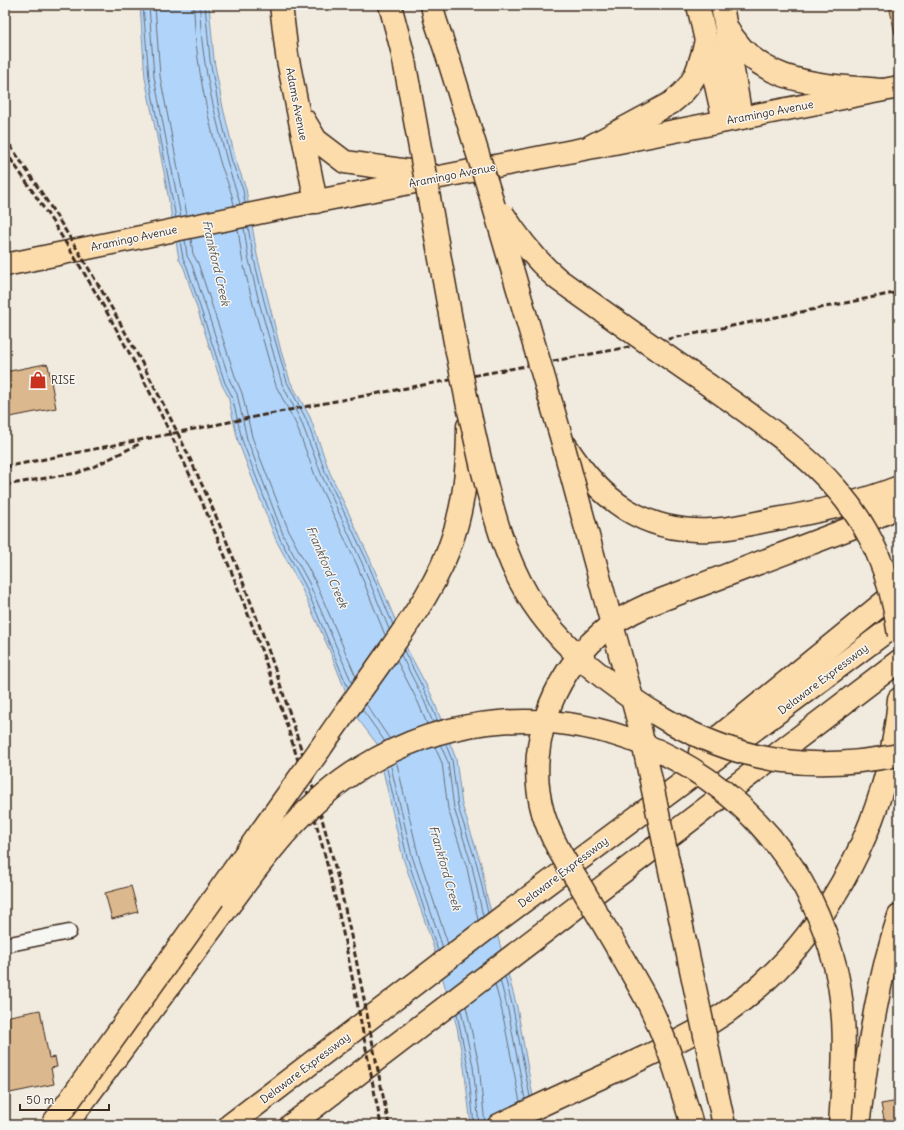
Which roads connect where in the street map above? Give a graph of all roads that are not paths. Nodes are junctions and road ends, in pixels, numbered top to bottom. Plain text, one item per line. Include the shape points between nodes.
1 (281, 5) edge
2 (390, 5) edge
3 (399, 5) edge
4 (432, 5) edge
5 (698, 5) edge
6 (724, 15) edge
7 (706, 41) junction
8 (402, 50) junction
9 (890, 88) edge
10 (296, 98) junction
11 (732, 119) junction
12 (591, 146) junction
13 (447, 177) junction
14 (489, 190) junction
15 (316, 202) junction
16 (5, 265) edge
17 (467, 407) junction
18 (562, 440) junction
19 (899, 487) edge
20 (899, 507) edge
21 (899, 590) edge
22 (899, 622) edge
23 (899, 635) edge
24 (899, 661) edge
25 (899, 698) edge
26 (899, 755) edge
27 (505, 915) junction
28 (899, 916) edge
29 (69, 932) dead end
30 (5, 944) edge
31 (52, 1125) edge
32 (66, 1125) edge
33 (230, 1125) edge
34 (290, 1125) edge
35 (499, 1125) edge
36 (692, 1125) edge
37 (724, 1125) edge
38 (840, 1125) edge
39 (858, 1125) edge

1 - 10 main road, Adams Avenue via 287,55
2 - 8 main road
3 - 8 main road
4 - 14 main road, bridge
5 - 7 main road
6 - 9 main road via 734,40 762,66 777,73 809,81
6 - 11 main road
7 - 11 main road
7 - 12 main road via 696,77 682,94 671,103
8 - 17 main road, bridge
9 - 11 main road, Aramingo Avenue
10 - 13 main road via 306,126 316,140 345,162
10 - 15 main road, Adams Avenue
11 - 12 main road, Aramingo Avenue
12 - 13 main road, Aramingo Avenue
13 - 15 main road, Aramingo Avenue
14 - 18 main road, bridge
14 - 23 main road, bridge via 526,248 541,265 776,433 812,462 829,480 860,520 876,549 889,583
15 - 16 main road, Aramingo Avenue
17 - 26 main road, bridge via 492,507 512,565 527,594 545,620 568,646 596,671 656,714 701,738 744,754 807,764 866,762
17 - 31 main road, bridge via 468,457 460,512 453,538 430,590
18 - 19 main road, bridge via 580,469 620,507 655,522 680,528 710,530 819,512
18 - 37 main road, bridge via 639,724
20 - 36 main road, bridge via 852,528 648,605 613,624 600,634 575,662 558,688 547,712 538,772 543,813 561,854 629,968 658,1023 670,1051
21 - 27 main road
22 - 27 main road, Delaware Expressway
24 - 34 main road
25 - 35 main road via 885,783 872,822 845,878 814,925 776,969 712,1022 687,1037
27 - 33 main road, Delaware Expressway
28 - 39 main road via 874,1009
29 - 30 street
32 - 38 main road, bridge via 264,858 300,816 320,798 363,767 428,736 478,724 526,720 602,730 656,749 715,784 755,819 773,839 813,901 838,977 844,1031

